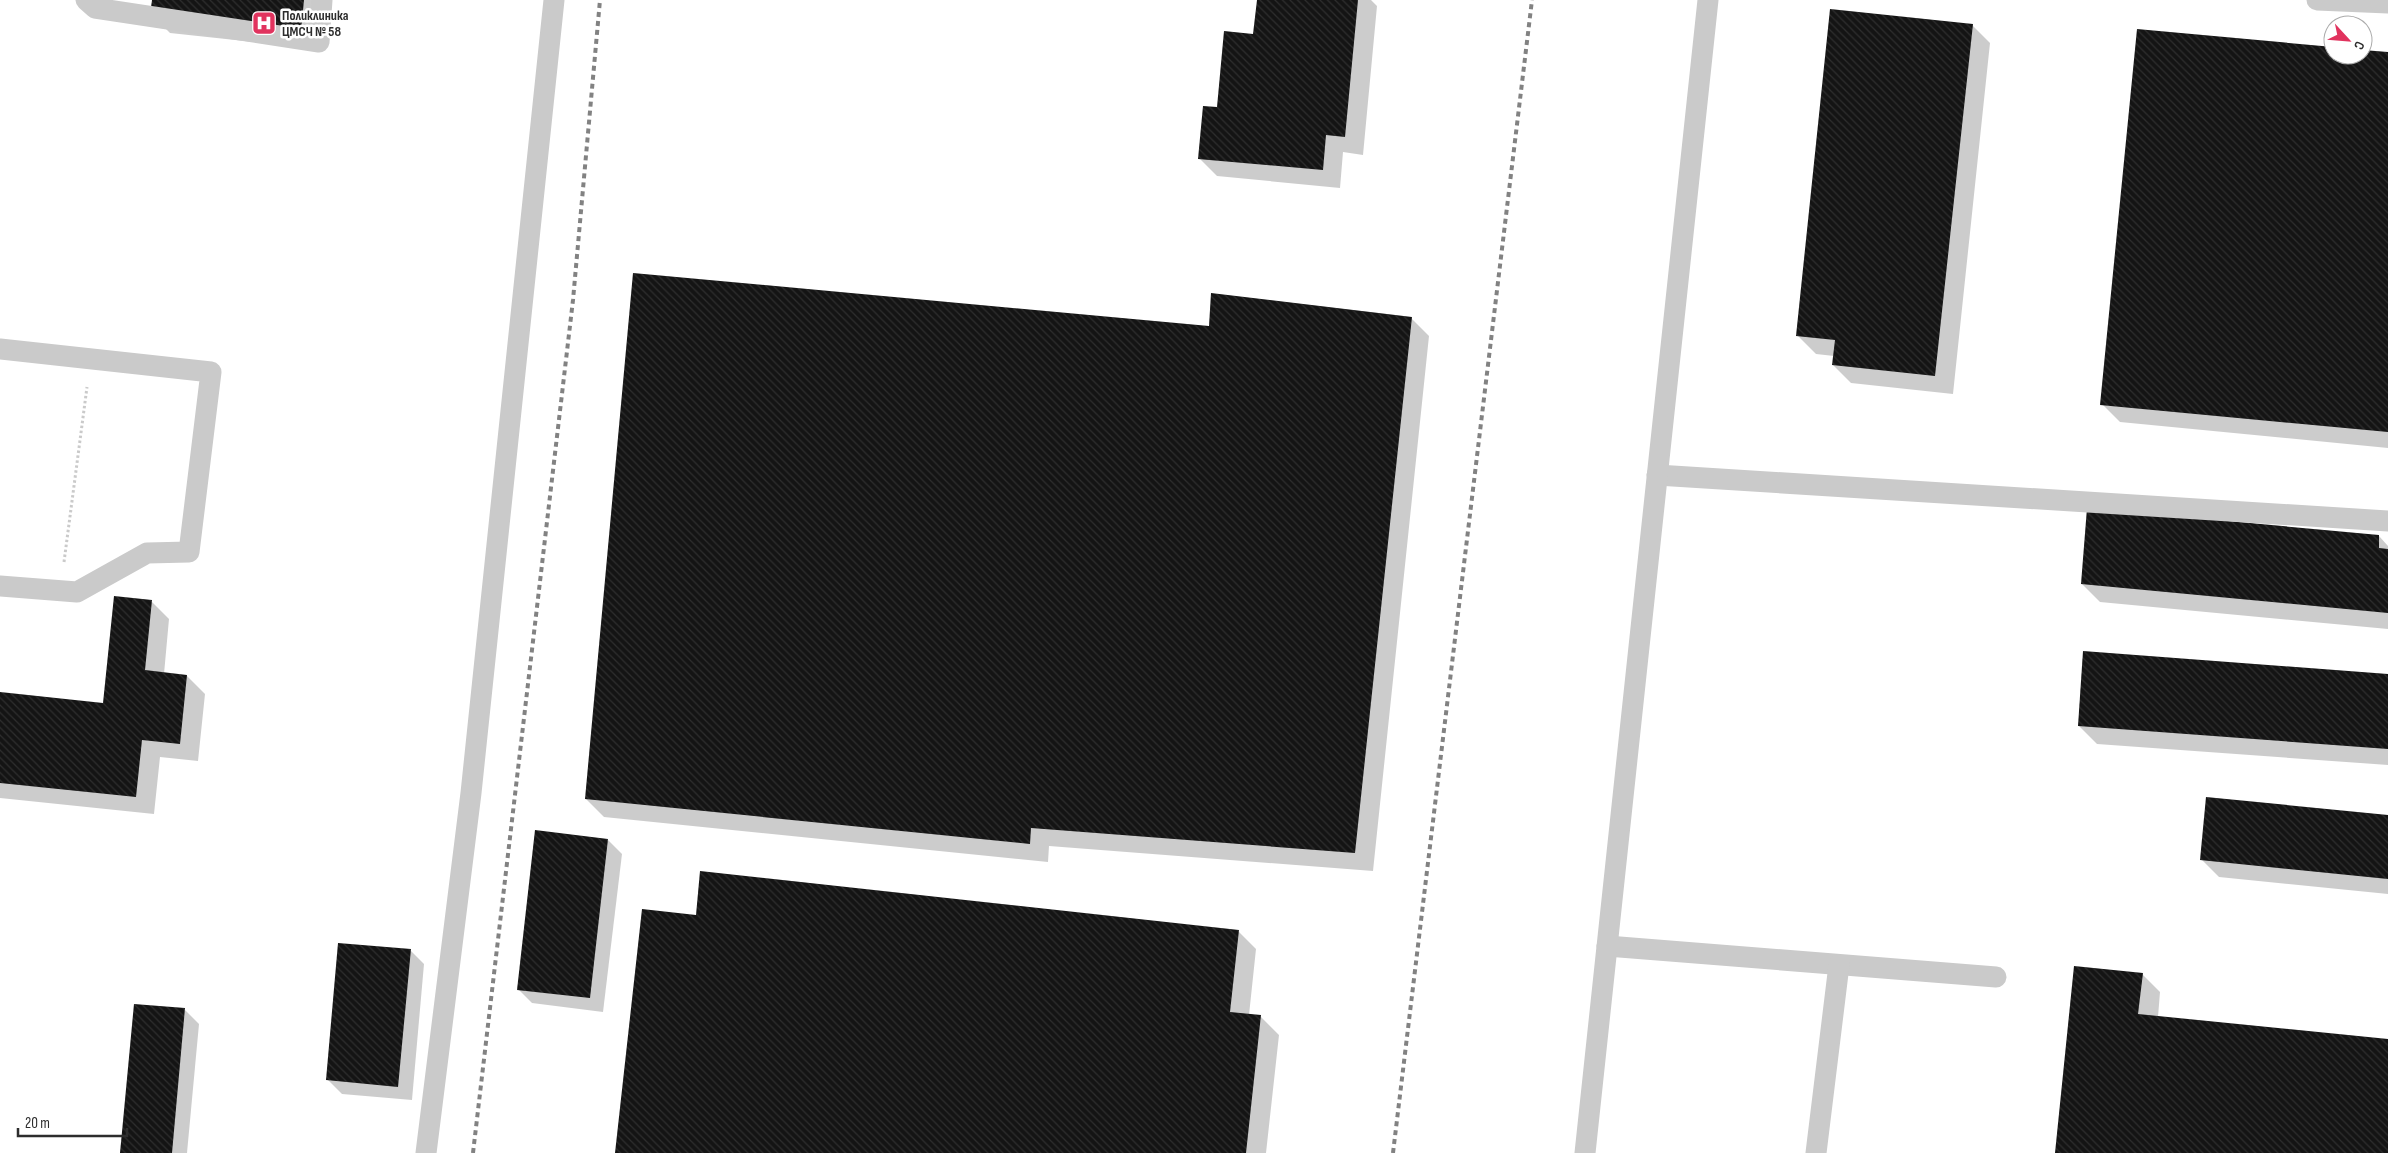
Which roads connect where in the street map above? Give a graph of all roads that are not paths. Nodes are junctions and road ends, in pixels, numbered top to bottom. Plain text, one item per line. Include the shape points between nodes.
1 (86, 0) edge
2 (322, 0) edge
3 (554, 0) edge
4 (1708, 0) edge
5 (2318, 0) edge
6 (2388, 3) edge
7 (0, 349) edge
8 (1657, 475) junction
9 (2388, 521) edge
10 (0, 586) edge
11 (1607, 946) junction
12 (1839, 965) junction
13 (1996, 977) dead end
14 (426, 1153) edge
15 (1585, 1153) edge
16 (1816, 1153) edge

1 - 2 lane via 94,8 318,42
3 - 14 lane via 472,783
4 - 8 lane
5 - 6 lane
7 - 10 lane via 211,372 189,552 146,553 77,592
8 - 9 lane
8 - 11 lane
11 - 12 lane
11 - 15 lane
12 - 13 lane
12 - 16 lane

